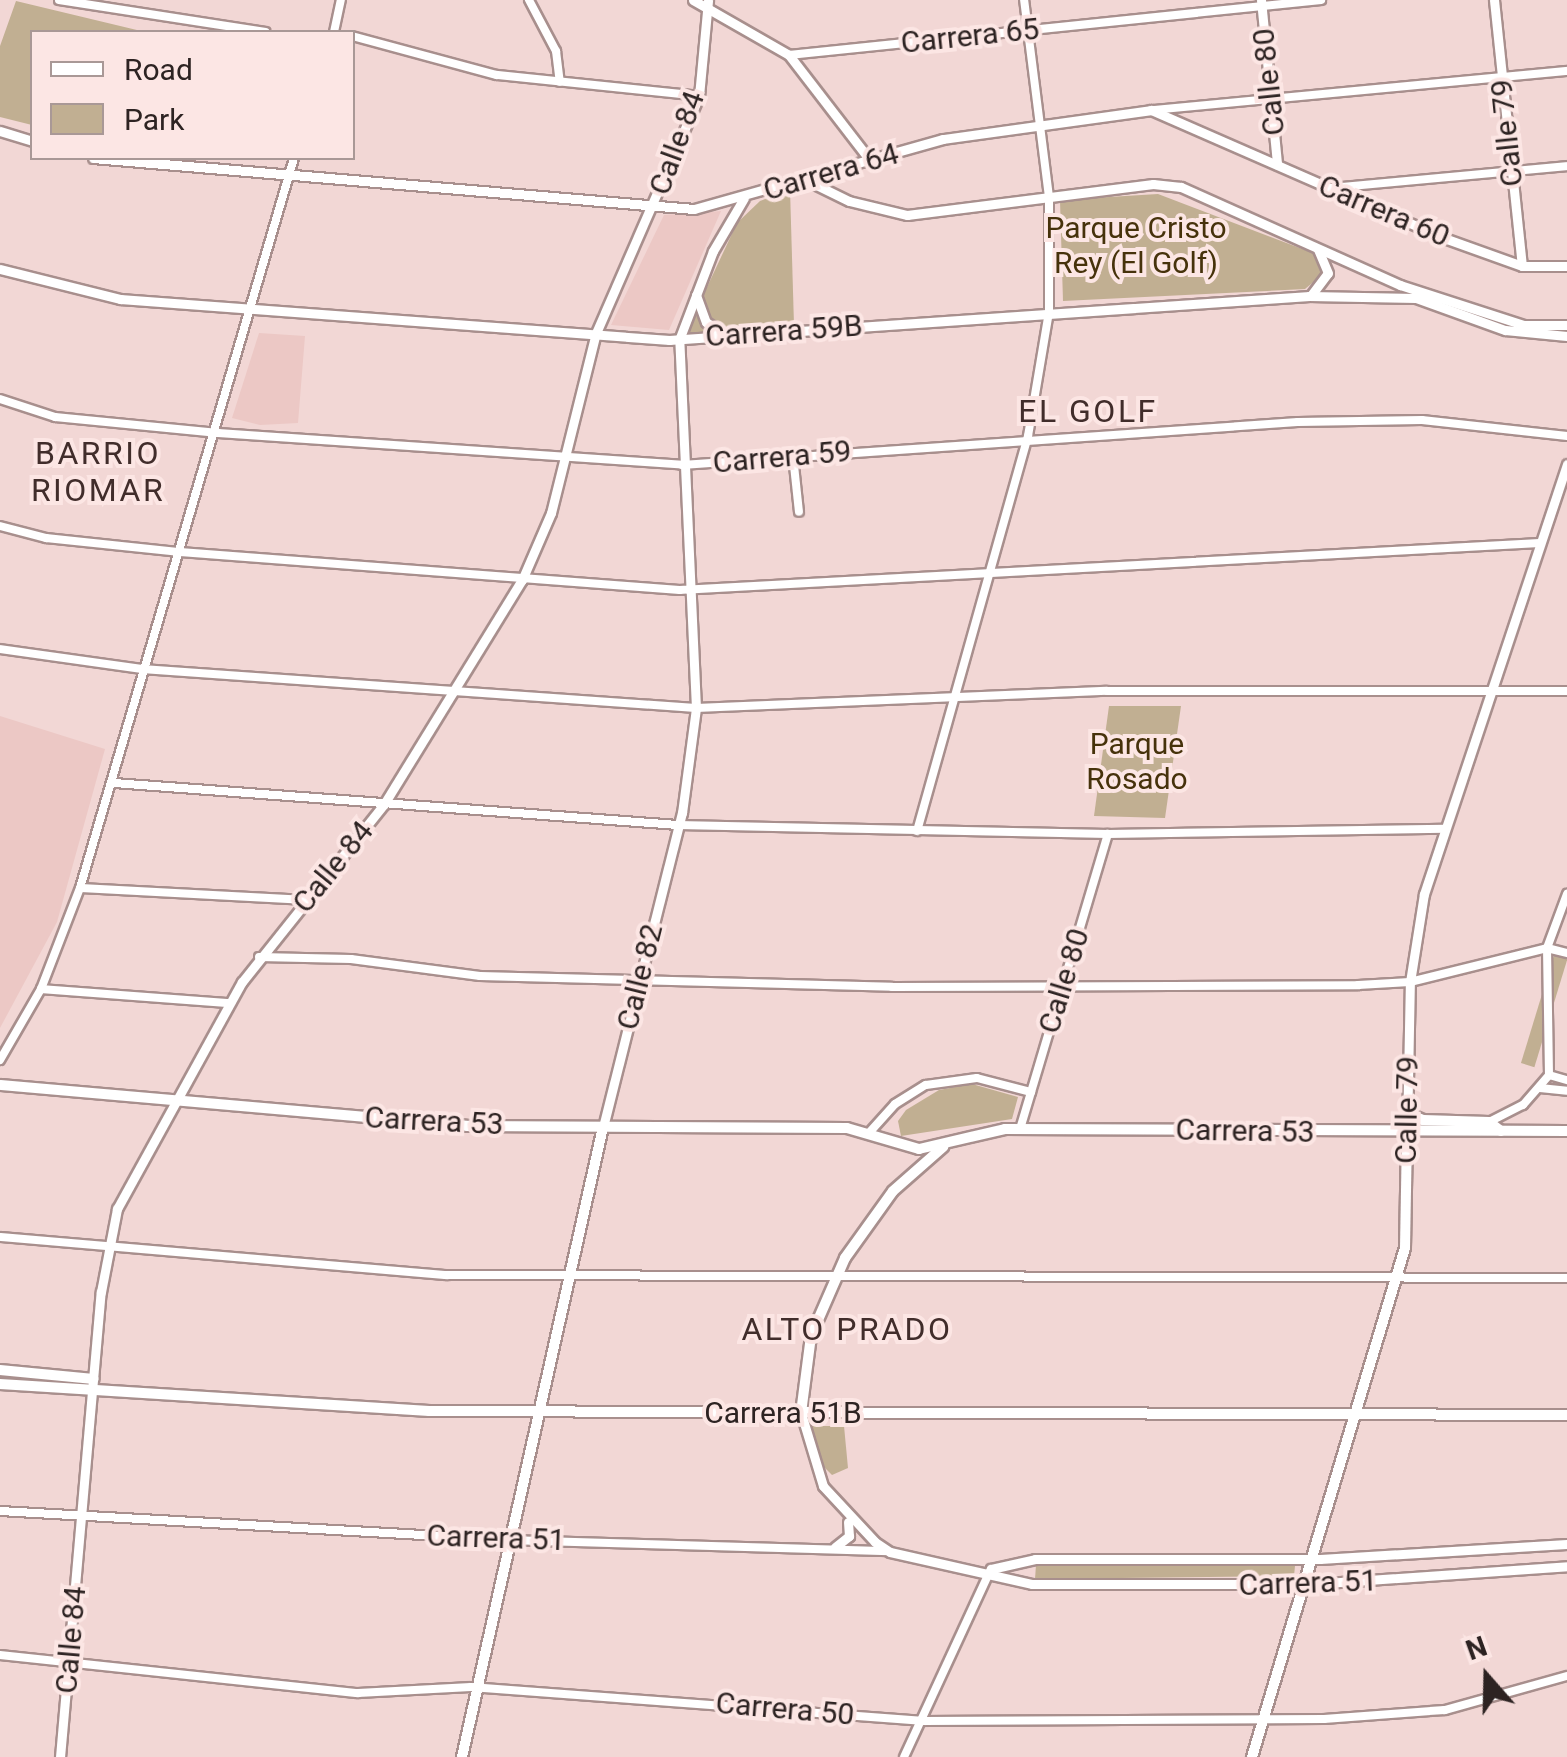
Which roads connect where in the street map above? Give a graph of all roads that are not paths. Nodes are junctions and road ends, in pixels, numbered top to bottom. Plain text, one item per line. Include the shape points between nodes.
1 (59, 0) edge
2 (341, 0) edge
3 (528, 0) edge
4 (693, 0) edge
5 (1024, 0) edge
6 (1322, 0) edge
7 (1494, 0) edge
8 (1261, 3) edge
9 (708, 5) edge
10 (1027, 29) junction
11 (253, 30) edge
12 (334, 30) edge
13 (355, 37) edge
14 (790, 55) junction
15 (1567, 71) edge
16 (1502, 80) junction
17 (560, 82) junction
18 (699, 96) junction
19 (1271, 101) junction
20 (1151, 110) junction
21 (1039, 123) junction
22 (0, 131) edge
23 (30, 140) edge
24 (116, 160) edge
25 (293, 160) edge
26 (870, 160) junction
27 (1277, 164) junction
28 (1567, 166) edge
29 (1510, 171) junction
30 (288, 175) junction
31 (804, 179) junction
32 (1330, 188) junction
33 (1049, 197) junction
34 (744, 198) junction
35 (654, 207) junction
36 (1317, 249) junction
37 (1522, 266) junction
38 (1567, 266) edge
39 (0, 269) edge
40 (696, 292) junction
41 (1310, 296) junction
42 (251, 311) junction
43 (1050, 312) junction
44 (1477, 316) junction
45 (1567, 325) edge
46 (596, 333) junction
47 (726, 335) junction
48 (1567, 336) edge
49 (679, 340) junction
50 (0, 399) edge
51 (218, 433) junction
52 (1028, 436) junction
53 (1567, 436) edge
54 (794, 456) junction
55 (566, 459) junction
56 (1567, 464) edge
57 (682, 465) junction
58 (799, 512) dead end
59 (0, 526) edge
60 (1540, 543) junction
61 (180, 552) junction
62 (990, 570) junction
63 (522, 580) junction
64 (690, 589) junction
65 (0, 649) edge
66 (142, 669) junction
67 (453, 689) junction
68 (1489, 690) junction
69 (1567, 692) edge
70 (955, 700) junction
71 (696, 708) junction
72 (114, 783) junction
73 (384, 804) junction
74 (678, 824) junction
75 (1445, 828) junction
76 (917, 831) junction
77 (1108, 834) junction
78 (80, 888) junction
79 (1567, 894) edge
80 (308, 900) junction
81 (1547, 948) junction
82 (1567, 954) edge
83 (259, 956) junction
84 (638, 980) junction
85 (1410, 982) junction
86 (1063, 984) junction
87 (41, 990) junction
88 (229, 1002) junction
89 (0, 1060) edge
90 (1548, 1074) junction
91 (1567, 1080) edge
92 (0, 1085) edge
93 (1540, 1088) junction
94 (1567, 1091) edge
95 (1031, 1092) junction
96 (174, 1101) junction
97 (1408, 1113) junction
98 (1489, 1122) junction
99 (603, 1127) junction
100 (1020, 1129) junction
101 (1567, 1131) edge
102 (1407, 1133) junction
103 (1470, 1133) junction
104 (1503, 1133) junction
105 (868, 1134) junction
106 (948, 1143) junction
107 (3, 1237) edge
108 (107, 1247) junction
109 (837, 1274) junction
110 (570, 1275) junction
111 (1396, 1278) junction
112 (1567, 1278) edge
113 (0, 1370) edge
114 (94, 1379) junction
115 (0, 1384) edge
116 (93, 1392) junction
117 (540, 1412) junction
118 (801, 1413) junction
119 (1567, 1415) edge
120 (1354, 1418) junction
121 (0, 1511) edge
122 (82, 1516) junction
123 (847, 1519) junction
124 (511, 1540) junction
125 (1567, 1544) edge
126 (835, 1548) junction
127 (1500, 1550) junction
128 (890, 1552) junction
129 (1412, 1556) junction
130 (1158, 1559) junction
131 (1312, 1559) junction
132 (1036, 1560) junction
133 (1567, 1566) edge
134 (991, 1569) junction
135 (1498, 1573) junction
136 (1410, 1580) junction
137 (1032, 1584) junction
138 (1158, 1585) junction
139 (1304, 1585) junction
140 (0, 1655) edge
141 (68, 1661) junction
142 (1567, 1676) edge
143 (478, 1687) junction
144 (1263, 1720) junction
145 (924, 1721) junction
146 (60, 1757) edge
147 (462, 1757) edge
148 (904, 1757) edge
149 (1252, 1757) edge

1 - 11 street
2 - 12 street
3 - 17 street via 556,51
4 - 9 street
5 - 10 street
6 - 8 street, Carrera 65
7 - 16 street, Calle 79
8 - 10 street, Carrera 65
8 - 19 street, Calle 80
9 - 14 street
9 - 18 street, Calle 84
10 - 14 street, Carrera 65
10 - 21 street
13 - 17 street via 497,74
14 - 26 street
15 - 16 street, Carrera 64
16 - 19 street, Carrera 64
16 - 29 street, Calle 79
17 - 18 street
18 - 35 street, Calle 84
19 - 20 street, Carrera 64
19 - 27 street, Calle 80
20 - 21 street, Carrera 64
20 - 27 street, Carrera 60
21 - 26 street, Carrera 64
21 - 33 street
22 - 23 street
24 - 30 street, Carrera 64
25 - 30 street
26 - 31 street, Carrera 64
27 - 32 street, Carrera 60
28 - 29 street
29 - 32 street
29 - 37 street, Calle 79
30 - 35 street, Carrera 64
30 - 42 street
31 - 33 street, Carrera 59B via 892,214
31 - 34 street, Carrera 64
32 - 37 street, Carrera 60
33 - 36 street, Carrera 59B via 1153,184 1181,187
33 - 43 street
34 - 35 street, Carrera 64 via 694,209
34 - 40 street, Calle 82
35 - 46 street, Calle 84
36 - 41 street via 1328,272
36 - 44 street, Carrera 59B
37 - 38 street, Carrera 60
39 - 42 street, Carrera 59B via 120,299
40 - 47 street via 706,322
40 - 49 street, Calle 82
41 - 43 street, Carrera 59B
41 - 44 street, Carrera 59B via 1416,298
42 - 46 street, Carrera 59B
42 - 51 street
43 - 47 street, Carrera 59B
43 - 52 street
44 - 45 street, Carrera 59B
44 - 48 street, Carrera 59B via 1523,334
46 - 49 street, Carrera 59B
46 - 55 street, Calle 84
47 - 49 street, Carrera 59B
49 - 57 street, Calle 82
50 - 51 street, Carrera 59 via 55,417
51 - 55 street, Carrera 59
51 - 61 street
52 - 53 street, Carrera 59 via 1422,420
52 - 54 street, Carrera 59
52 - 62 street
54 - 57 street, Carrera 59
54 - 58 street
55 - 57 street, Carrera 59
55 - 63 street, Calle 84
56 - 60 street, Calle 79
57 - 64 street, Calle 82
59 - 61 street via 46,538
60 - 62 street
60 - 68 street, Calle 79
61 - 63 street
61 - 66 street
62 - 64 street
62 - 70 street
63 - 64 street
63 - 67 street, Calle 84
64 - 71 street, Calle 82
65 - 66 street
66 - 67 street
66 - 72 street
67 - 71 street
67 - 73 street, Calle 84
68 - 69 street
68 - 70 street via 1107,692
68 - 75 street, Calle 79
70 - 71 street
70 - 76 street
71 - 74 street, Calle 82
72 - 73 street
72 - 78 street
73 - 74 street
73 - 80 street, Calle 84
74 - 76 street
74 - 84 street, Calle 82
75 - 77 street
75 - 85 street, Calle 79 via 1424,894
76 - 77 street
77 - 86 street, Calle 80
78 - 80 street
78 - 87 street
79 - 81 street
80 - 83 street, Calle 84
81 - 82 street
81 - 85 street
81 - 90 street
83 - 84 street via 351,959 480,976
83 - 88 street, Calle 84
84 - 86 street
84 - 99 street, Calle 82
85 - 86 street
85 - 97 street, Calle 79
86 - 95 street, Calle 80
87 - 88 street
87 - 89 street
88 - 96 street, Calle 84
90 - 91 street
90 - 93 street
92 - 96 main road, Carrera 53
93 - 94 street
93 - 98 street
95 - 100 street, Calle 80
95 - 105 street via 978,1078 926,1085 895,1104
96 - 99 main road, Carrera 53 via 467,1126
96 - 108 street, Calle 84 via 126,1186
97 - 98 main road via 1423,1120
97 - 102 street, Calle 79
98 - 103 main road
98 - 104 main road
99 - 105 main road, Carrera 53
99 - 110 main road, Calle 82
100 - 102 main road, Carrera 53
100 - 106 main road, Carrera 53
101 - 104 main road, Carrera 53
102 - 103 main road, Carrera 53
102 - 111 main road, Calle 79 via 1404,1248
103 - 104 main road, Carrera 53
105 - 106 main road, Carrera 53 via 904,1148
106 - 109 main road via 877,1209
107 - 108 street
108 - 110 street via 446,1275
108 - 114 street, Calle 84
109 - 110 street
109 - 111 street
109 - 118 main road via 811,1336
110 - 117 main road, Calle 82
111 - 112 street
111 - 120 main road, Calle 79
113 - 114 main road
114 - 116 street, Calle 84
115 - 116 main road, Carrera 51B
116 - 117 main road, Carrera 51B
116 - 122 street, Calle 84
117 - 118 main road, Carrera 51B
117 - 124 main road, Calle 82
118 - 120 main road, Carrera 51B
118 - 123 street via 816,1474
119 - 120 main road, Carrera 51B
120 - 131 main road, Calle 79
121 - 122 street, Carrera 51
122 - 124 street, Carrera 51
122 - 141 street, Calle 84
123 - 126 street via 849,1536
123 - 128 street
124 - 126 street, Carrera 51
124 - 143 main road, Calle 82
125 - 127 street, Carrera 51
126 - 128 street, Carrera 51
127 - 129 street, Carrera 51
127 - 135 street
128 - 134 street, Carrera 51
129 - 131 street, Carrera 51
129 - 136 street
130 - 131 street, Carrera 51
130 - 132 street, Carrera 51
130 - 138 street
131 - 139 main road, Calle 79
132 - 134 street, Carrera 51
132 - 137 street via 1024,1570
133 - 135 street, Carrera 51
134 - 137 street, Carrera 51
134 - 145 street
135 - 136 street, Carrera 51
136 - 139 street, Carrera 51
137 - 138 street, Carrera 51
138 - 139 street, Carrera 51
139 - 144 main road, Calle 79
140 - 141 street, Carrera 50
141 - 143 street, Carrera 50 via 358,1693
141 - 146 street, Calle 84
142 - 144 street, Carrera 50 via 1445,1710
143 - 145 street, Carrera 50
143 - 147 main road, Calle 82
144 - 145 street, Carrera 50
144 - 149 main road, Calle 79
145 - 148 street

